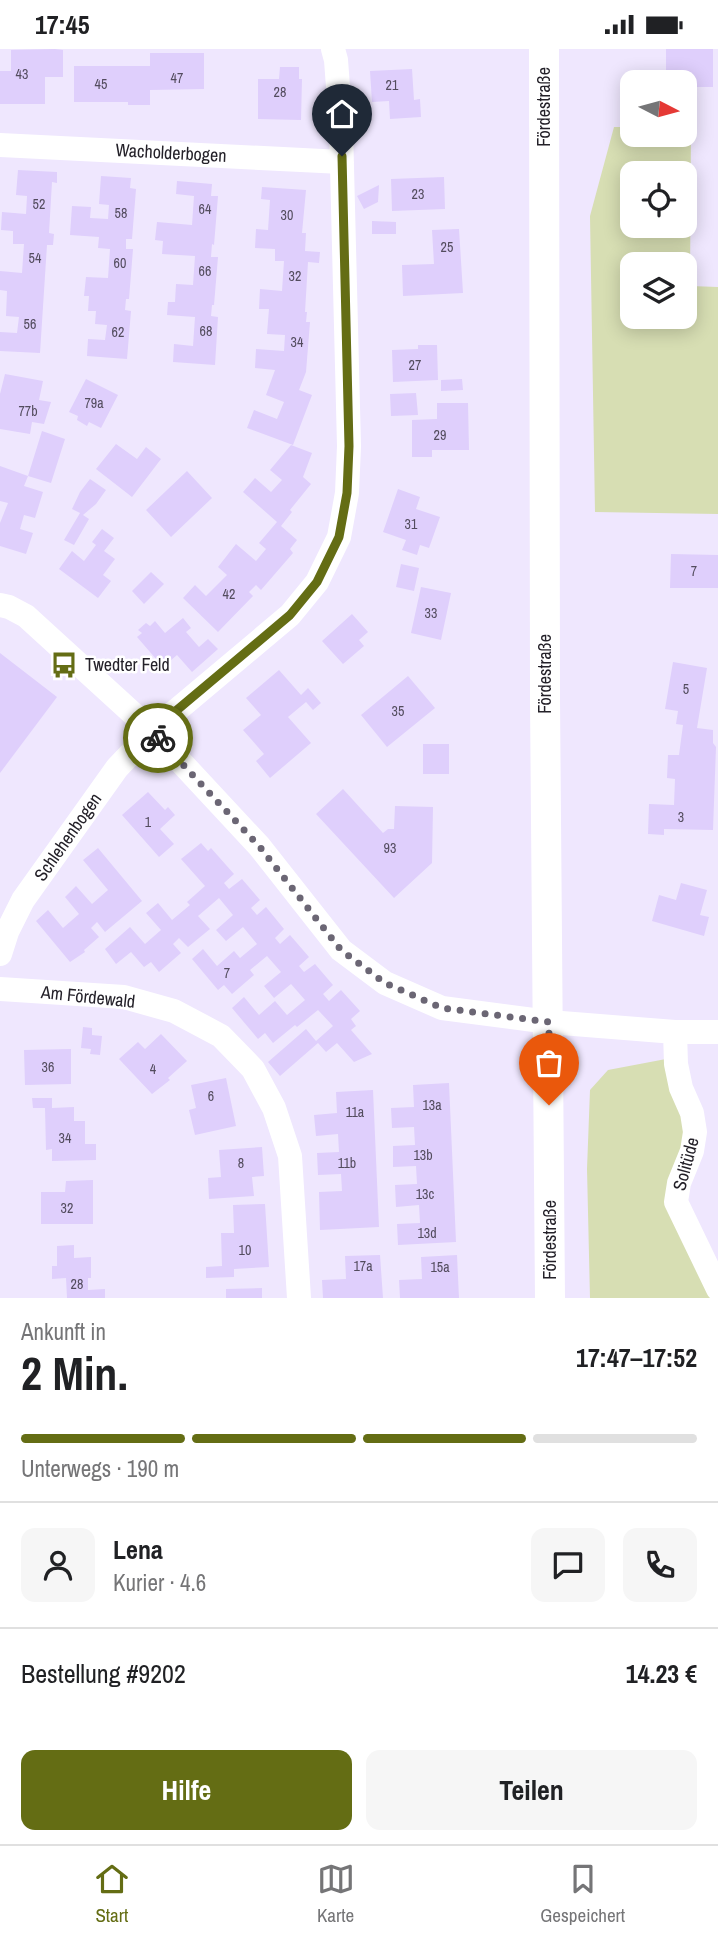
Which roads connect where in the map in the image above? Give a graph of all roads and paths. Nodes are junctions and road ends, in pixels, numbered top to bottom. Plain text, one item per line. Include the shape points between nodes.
1 (333, 49) edge
2 (544, 49) edge
3 (0, 145) edge
4 (342, 162) junction
5 (0, 605) edge
6 (152, 731) junction
7 (0, 954) edge
8 (0, 989) edge
9 (549, 1022) junction
10 (675, 1032) junction
11 (718, 1033) edge
12 (718, 1289) edge
13 (299, 1298) edge
14 (550, 1298) edge

1 - 4 street, Schlehenbogen
2 - 9 main road, Fördestraße
3 - 4 street, Wacholderbogen
4 - 6 street, Schlehenbogen via 349,446 339,537 317,582 290,615
5 - 6 street via 26,615
6 - 7 street, Schlehenbogen via 117,768 23,900
6 - 9 street via 259,846 341,950 385,983 442,1008
8 - 13 street, Am Fördewald via 124,997 174,1011 221,1036 253,1069 274,1108 290,1156
9 - 10 street
9 - 14 main road, Fördestraße
10 - 11 street
10 - 12 street, Solitüde via 676,1064 695,1132 676,1202

